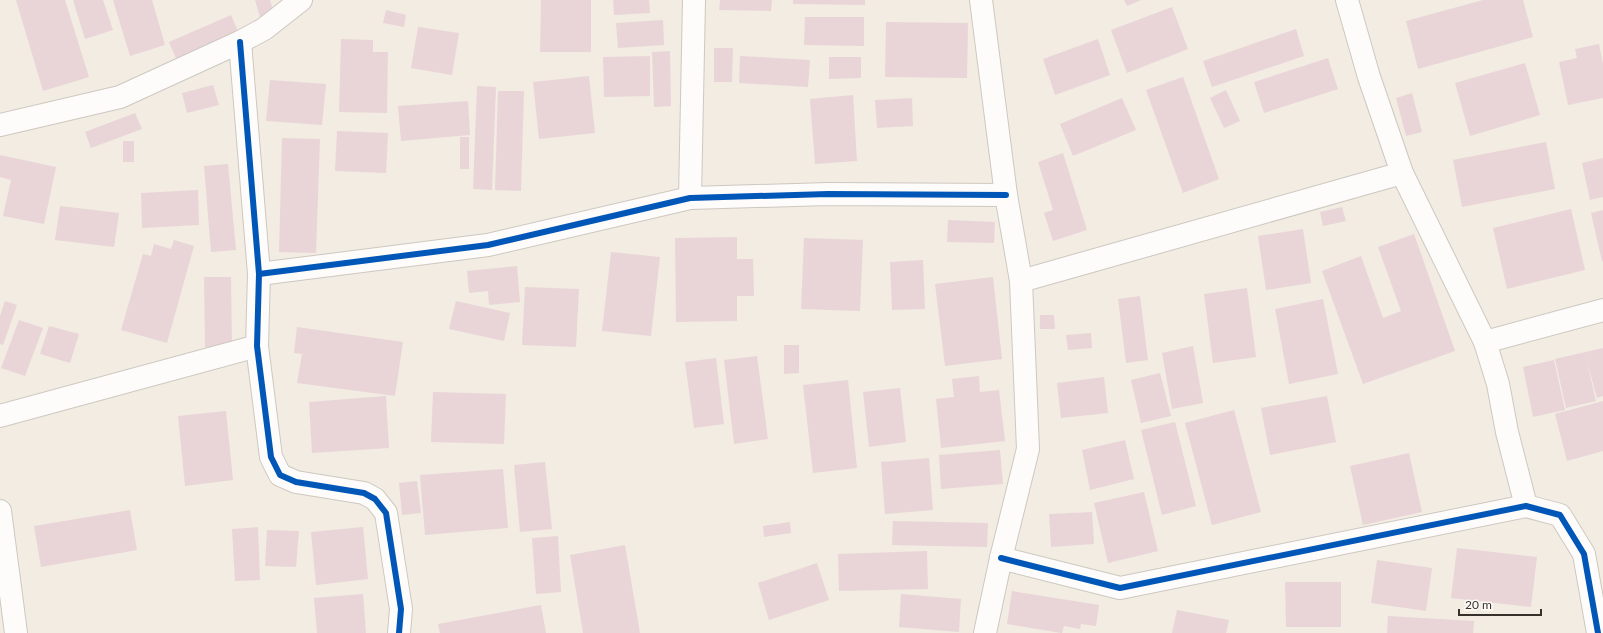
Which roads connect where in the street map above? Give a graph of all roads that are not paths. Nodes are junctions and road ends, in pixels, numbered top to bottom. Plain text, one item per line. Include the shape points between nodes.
1 (301, 0) edge
2 (694, 0) edge
3 (981, 0) edge
4 (1347, 0) edge
5 (240, 42) junction
6 (0, 125) edge
7 (1402, 173) junction
8 (1006, 195) junction
9 (690, 198) junction
10 (259, 274) junction
11 (1021, 281) junction
12 (1603, 310) edge
13 (1485, 342) junction
14 (257, 346) junction
15 (0, 416) edge
16 (1526, 506) junction
17 (0, 511) edge
18 (1001, 558) junction
19 (16, 633) edge
20 (399, 633) edge
21 (986, 633) edge
22 (1598, 633) edge

1 - 5 street via 264,29
2 - 9 street
3 - 8 street
4 - 7 street via 1369,77
5 - 6 street via 120,97
5 - 10 street
7 - 11 street
7 - 13 street
8 - 9 street via 828,194
8 - 11 street
9 - 10 street via 488,245
10 - 14 street
11 - 18 street via 1028,449
12 - 13 street
13 - 16 street via 1498,384
14 - 15 street
14 - 20 street via 271,457 280,475 296,482 364,493 375,499 386,513 401,609
16 - 18 street via 1120,588
16 - 22 street via 1560,515 1584,554
17 - 19 street
18 - 21 street

